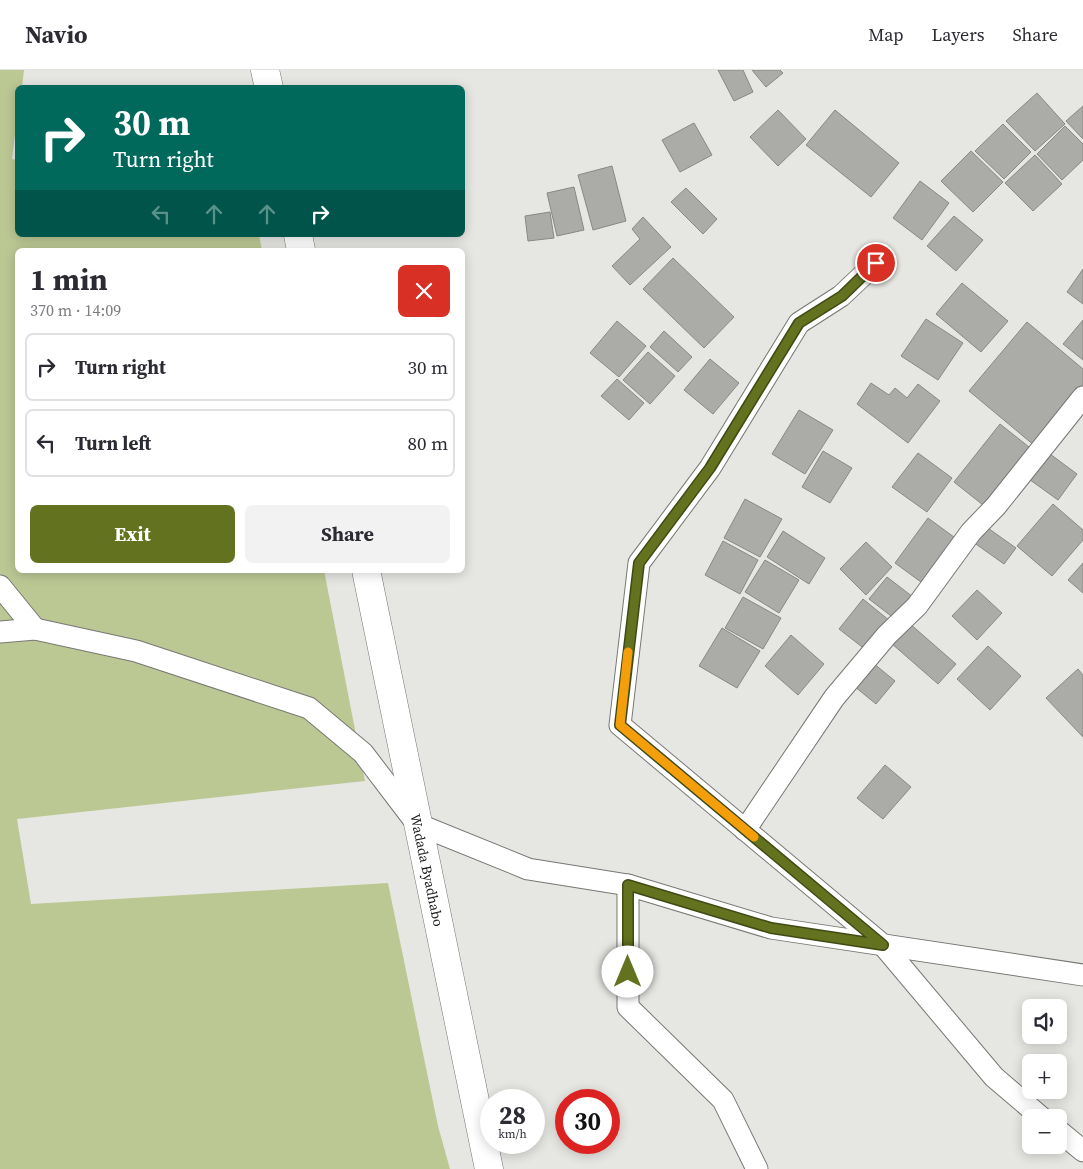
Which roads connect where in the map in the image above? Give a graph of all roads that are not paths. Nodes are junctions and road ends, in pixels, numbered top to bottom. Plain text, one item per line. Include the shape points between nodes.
1 (265, 70) edge
2 (268, 85) edge
3 (876, 263) dead end
4 (1083, 397) edge
5 (367, 573) edge
6 (0, 586) edge
7 (35, 629) junction
8 (0, 632) edge
9 (417, 824) junction
10 (745, 830) junction
11 (628, 885) junction
12 (883, 945) junction
13 (1083, 975) edge
14 (1031, 1109) edge
15 (1067, 1138) edge
16 (1083, 1151) edge
17 (489, 1169) edge
18 (757, 1169) edge

1 - 2 main road
3 - 10 street via 842,296 799,323 710,468 639,563 620,725
4 - 10 street via 972,532 917,606 887,635 834,698
5 - 9 main road, Wadada Byadhabo
6 - 7 street
7 - 8 street
7 - 9 street via 136,651 309,708 363,753
9 - 11 street via 528,869
9 - 17 main road, Wadada Byadhabo
10 - 12 street
11 - 12 street via 771,928
11 - 18 street via 628,1007 723,1100
12 - 13 street
12 - 14 street via 994,1077
15 - 16 street

